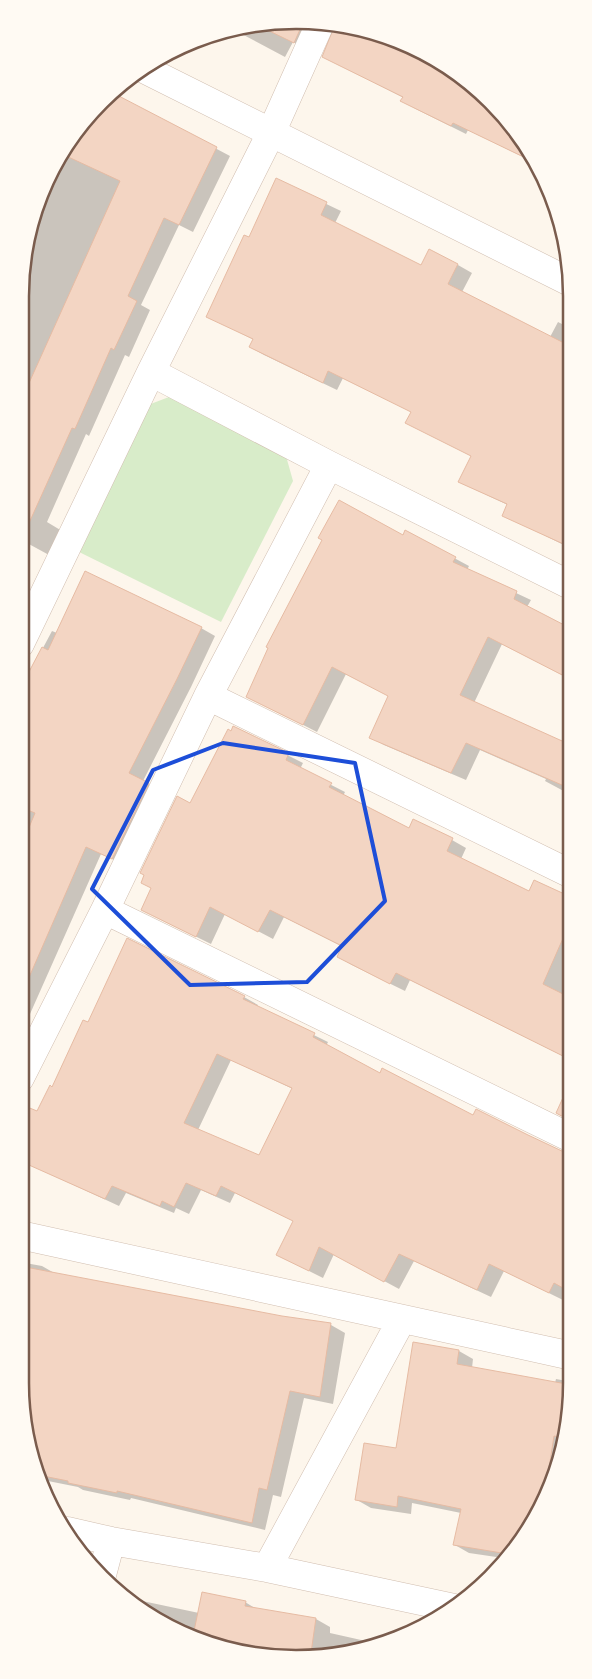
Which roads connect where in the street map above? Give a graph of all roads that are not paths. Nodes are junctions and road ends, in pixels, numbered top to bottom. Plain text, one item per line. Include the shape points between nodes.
1 (317, 29) edge
2 (150, 73) edge
3 (271, 133) junction
4 (563, 278) edge
5 (151, 372) junction
6 (329, 465) junction
7 (563, 582) edge
8 (29, 625) edge
9 (208, 696) junction
10 (563, 870) edge
11 (104, 910) junction
12 (29, 1060) edge
13 (563, 1134) edge
14 (29, 1236) edge
15 (402, 1318) junction
16 (563, 1354) edge
17 (75, 1533) edge
18 (111, 1541) junction
19 (104, 1568) edge
20 (267, 1568) junction
21 (443, 1606) edge

1 - 3 street
2 - 3 street
3 - 4 street
3 - 5 street
5 - 6 street
5 - 8 street
6 - 7 street
6 - 9 street
9 - 10 street
9 - 11 street
11 - 12 street
11 - 13 street
14 - 15 street
15 - 16 street
15 - 20 street
17 - 18 street
18 - 19 street
18 - 20 street
20 - 21 street

